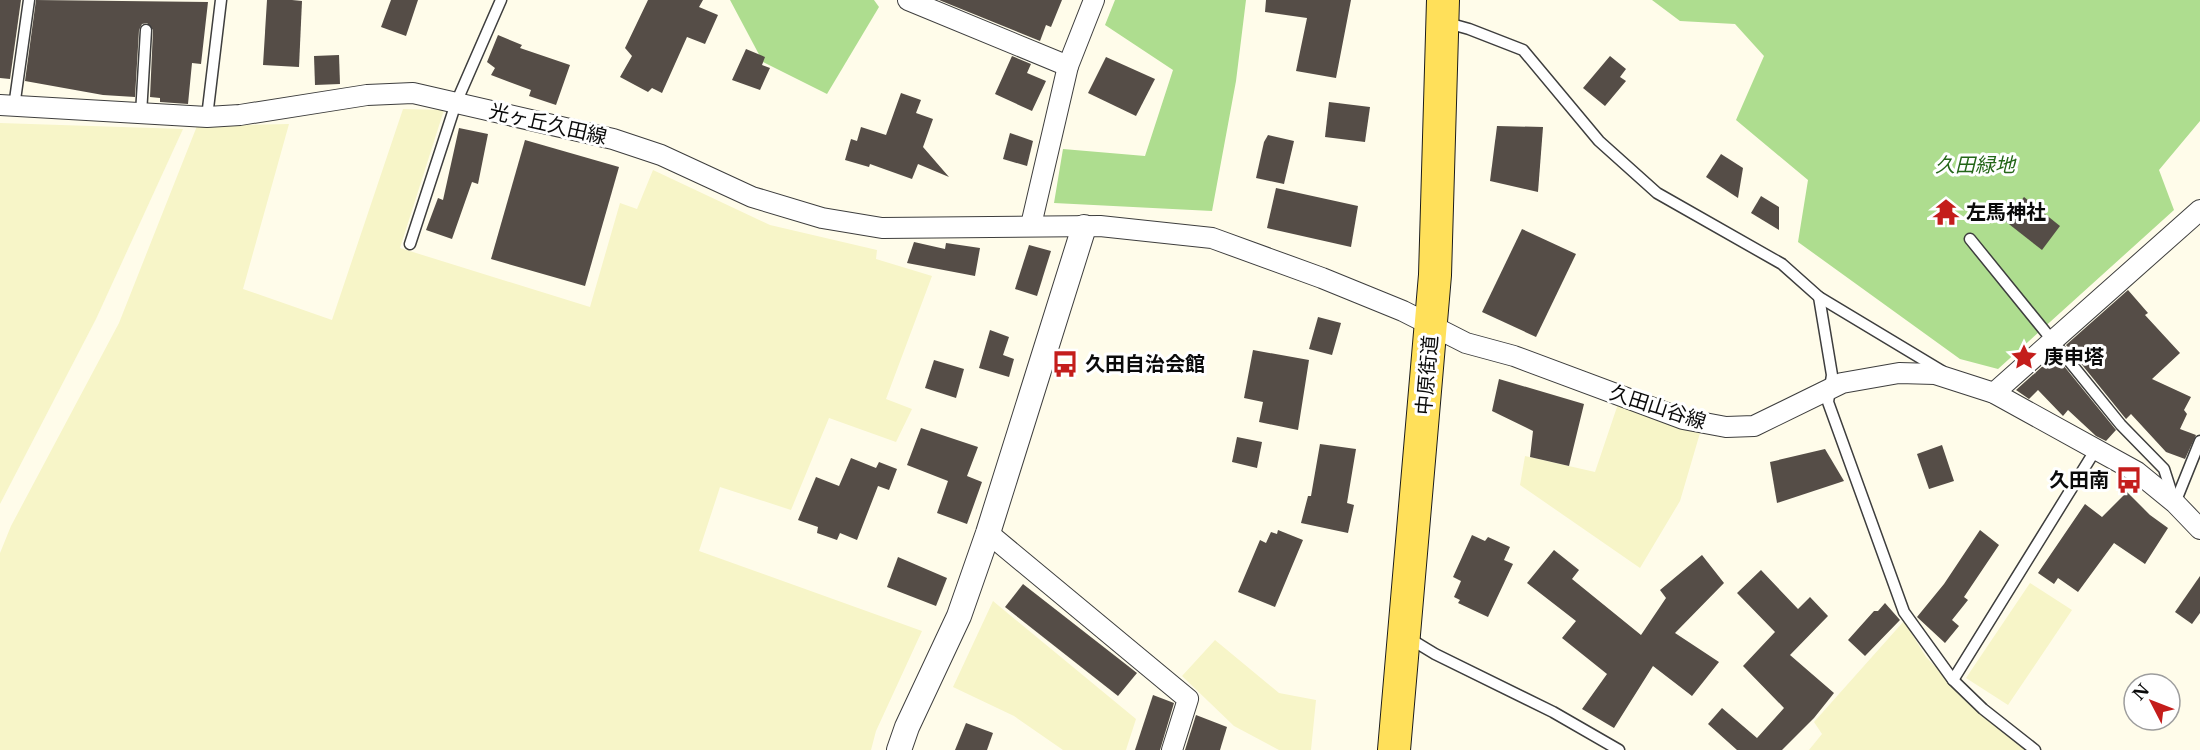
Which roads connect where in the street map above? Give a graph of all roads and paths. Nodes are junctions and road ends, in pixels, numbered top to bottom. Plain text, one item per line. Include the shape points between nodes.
1 (29, 0) edge
2 (221, 0) edge
3 (501, 0) edge
4 (908, 0) edge
5 (1094, 0) edge
6 (1444, 11) edge
7 (146, 30) dead end
8 (1068, 66) junction
9 (456, 103) junction
10 (7, 106) edge
11 (141, 114) junction
12 (207, 117) junction
13 (2200, 210) edge
14 (1031, 225) junction
15 (1084, 227) junction
16 (1970, 239) dead end
17 (410, 244) dead end
18 (1819, 297) junction
19 (1431, 325) junction
20 (2053, 340) junction
21 (1961, 382) junction
22 (1829, 388) junction
23 (1994, 393) junction
24 (2200, 441) edge
25 (2096, 449) junction
26 (2175, 503) junction
27 (2200, 529) edge
28 (988, 533) junction
29 (1404, 635) junction
30 (1953, 680) junction
31 (899, 750) edge
32 (1172, 750) edge
33 (1394, 750) edge
34 (1620, 750) edge
35 (2035, 750) edge

1 - 10 lane
2 - 12 lane
3 - 9 lane
4 - 8 street
5 - 8 street
6 - 18 lane via 1470,29 1523,50 1599,141 1657,193 1782,264
6 - 19 main road, 中原街道
7 - 11 lane
8 - 14 street
9 - 12 street, 光ヶ丘久田線 via 413,93 367,95
9 - 14 street, 光ヶ丘久田線 via 613,139 661,155 752,197 822,218 882,228
9 - 17 lane
10 - 11 street, 光ヶ丘久田線
11 - 12 street, 光ヶ丘久田線
13 - 20 street
14 - 15 street, 光ヶ丘久田線
15 - 19 street, 久田山谷線 via 1212,238 1322,278
15 - 28 street
16 - 20 lane
18 - 21 lane
18 - 22 lane via 1832,375
19 - 22 street, 久田山谷線 via 1466,343 1514,356 1683,419 1726,427 1754,426
19 - 29 main road, 中原街道
20 - 23 street
20 - 26 lane via 2121,425 2164,469
21 - 22 street, 久田山谷線 via 1935,374 1899,373
21 - 23 street, 久田山谷線
22 - 30 lane via 1828,402 1899,603
23 - 25 street, 久田山谷線
24 - 26 lane
25 - 26 street, 久田山谷線 via 2137,472
25 - 30 lane
26 - 27 street, 久田山谷線
28 - 31 street via 959,616
28 - 32 street via 1188,699
29 - 33 main road, 中原街道
29 - 34 lane
30 - 35 lane

